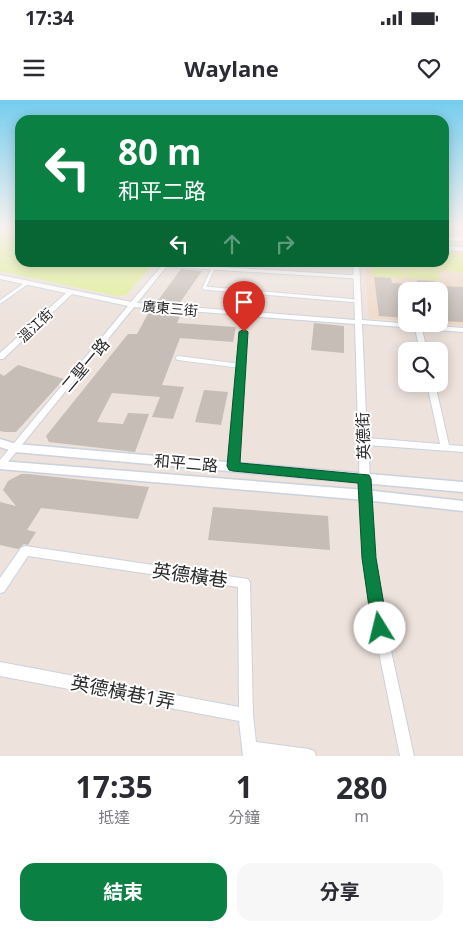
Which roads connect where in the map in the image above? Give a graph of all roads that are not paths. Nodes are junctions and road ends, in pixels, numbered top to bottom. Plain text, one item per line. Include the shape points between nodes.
1 (165, 267) edge
2 (212, 267) joint
3 (356, 267) edge
4 (357, 276) junction
5 (0, 277) edge
6 (27, 283) junction
7 (70, 292) junction
8 (358, 301) junction
9 (0, 302) edge
10 (134, 305) junction
11 (245, 314) junction
12 (358, 322) junction
13 (398, 325) edge
14 (448, 329) edge
15 (463, 330) edge
16 (0, 357) edge
17 (178, 358) dead end
18 (241, 366) junction
19 (433, 392) edge
20 (363, 441) junction
21 (0, 443) edge
22 (445, 447) junction
23 (15, 448) junction
24 (463, 448) edge
25 (0, 465) edge
26 (233, 466) junction
27 (364, 479) junction
28 (463, 487) edge
29 (365, 495) junction
30 (463, 506) edge
31 (0, 588) edge
32 (0, 669) edge
33 (246, 715) junction
34 (250, 752) edge
35 (309, 756) edge
36 (407, 756) edge

1 - 10 street, 二聖一路
2 - 4 lane
2 - 8 lane via 204,288 211,290
3 - 4 street, 英德街
4 - 8 street, 英德街
5 - 6 street, 廣東三街
6 - 7 street, 廣東三街
6 - 9 lane
7 - 10 street, 廣東三街
7 - 16 street, 溫江街
8 - 12 street, 英德街
10 - 11 street, 廣東三街
10 - 23 street, 二聖一路
11 - 12 street, 廣東三街
11 - 18 street
12 - 13 street, 廣東三街
12 - 20 street, 英德街
14 - 15 street, 廣東三街
17 - 18 lane
18 - 26 street
19 - 22 street
20 - 22 street
20 - 27 street, 英德街
21 - 23 street, 和平二路
22 - 24 street
23 - 25 street, 二聖一路
23 - 26 street, 和平二路
25 - 29 street, 和平二路
26 - 27 street, 和平二路
27 - 28 street, 和平二路
27 - 29 street, 英德街
29 - 30 street, 和平二路
29 - 36 street, 英德街 via 369,558 380,628
31 - 33 street, 英德橫巷 via 25,551 244,583
32 - 33 street, 英德橫巷1弄
33 - 34 street, 英德橫巷
34 - 35 street

